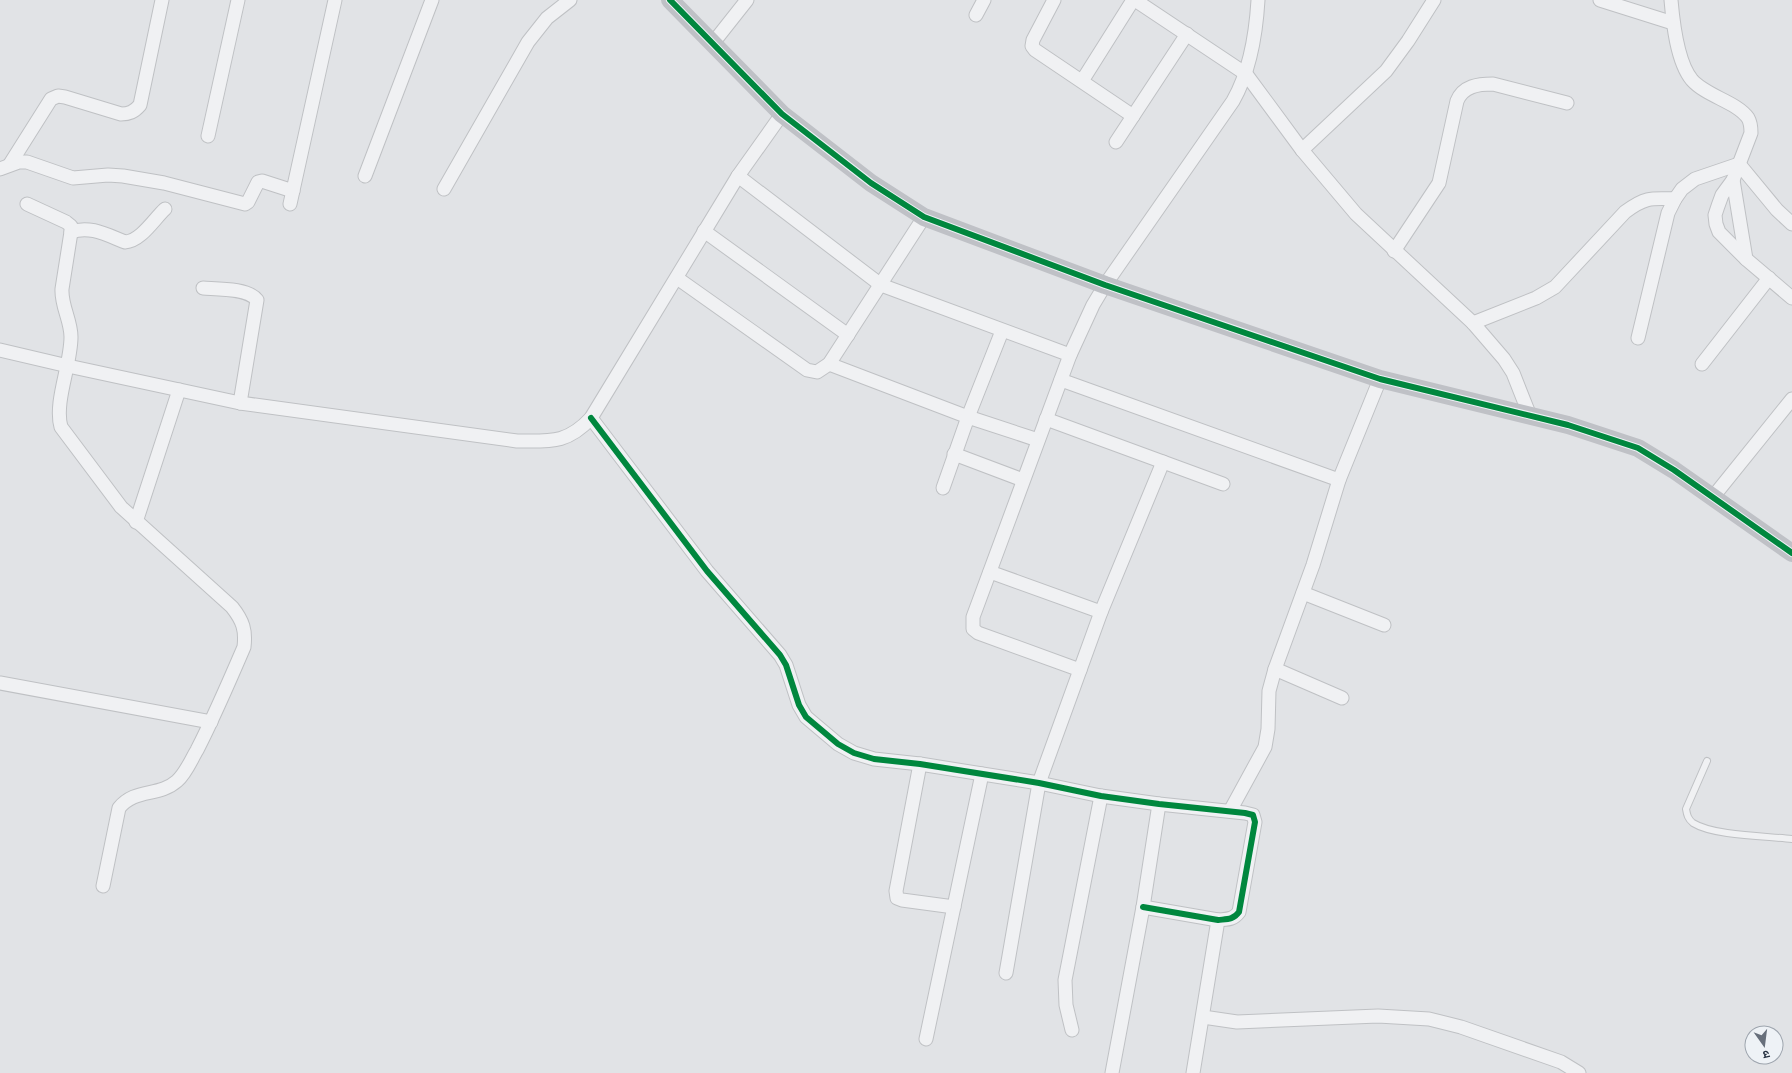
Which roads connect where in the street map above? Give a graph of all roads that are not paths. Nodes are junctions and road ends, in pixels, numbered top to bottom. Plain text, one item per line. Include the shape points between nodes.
1 (162, 0) edge
2 (238, 0) edge
3 (335, 0) edge
4 (432, 0) edge
5 (570, 0) edge
6 (670, 0) edge
7 (747, 0) edge
8 (984, 0) edge
9 (1054, 0) edge
10 (1134, 0) edge
11 (1434, 0) edge
12 (1600, 0) edge
13 (1671, 0) edge
14 (1255, 2) edge
15 (976, 15) dead end
16 (1674, 23) junction
17 (1187, 34) junction
18 (713, 43) junction
19 (1246, 74) junction
20 (1082, 81) junction
21 (1567, 103) dead end
22 (782, 114) junction
23 (1133, 116) junction
24 (208, 136) dead end
25 (1116, 142) dead end
26 (1302, 150) junction
27 (1739, 164) junction
28 (5, 167) edge
29 (365, 176) dead end
30 (738, 176) junction
31 (1733, 180) junction
32 (444, 189) dead end
33 (1675, 199) junction
34 (27, 204) dead end
35 (164, 209) dead end
36 (924, 216) junction
37 (1792, 224) edge
38 (704, 231) junction
39 (72, 232) junction
40 (1394, 251) junction
41 (1746, 259) junction
42 (677, 278) junction
43 (1769, 278) junction
44 (1105, 284) junction
45 (881, 285) junction
46 (203, 288) dead end
47 (1792, 298) edge
48 (1472, 323) junction
49 (1002, 330) junction
50 (848, 335) junction
51 (1638, 338) dead end
52 (0, 350) edge
53 (1070, 355) junction
54 (829, 364) junction
55 (1702, 364) dead end
56 (68, 366) junction
57 (1380, 379) junction
58 (1061, 380) junction
59 (179, 390) junction
60 (1792, 399) edge
61 (240, 402) junction
62 (1530, 416) junction
63 (968, 417) junction
64 (590, 418) junction
65 (1046, 419) junction
66 (1038, 440) junction
67 (954, 454) junction
68 (1163, 462) junction
69 (1023, 480) junction
70 (1339, 480) junction
71 (1223, 484) dead end
72 (943, 488) dead end
73 (1713, 497) junction
74 (136, 522) junction
75 (1792, 553) edge
76 (990, 572) junction
77 (1303, 593) junction
78 (1101, 612) junction
79 (1384, 624) dead end
80 (1275, 669) junction
81 (1080, 670) junction
82 (0, 683) edge
83 (1342, 698) dead end
84 (211, 722) junction
85 (1707, 761) dead end
86 (920, 764) junction
87 (982, 774) junction
88 (1039, 783) junction
89 (1101, 796) junction
90 (1159, 804) junction
91 (1230, 811) junction
92 (1792, 838) edge
93 (103, 886) dead end
94 (954, 907) junction
95 (1143, 907) junction
96 (1218, 920) junction
97 (1006, 973) dead end
98 (1203, 1017) junction
99 (1072, 1030) dead end
100 (926, 1039) dead end
101 (1112, 1073) edge
102 (1193, 1073) edge
103 (1578, 1073) edge

1 - 28 street via 140,105 136,110 129,114 121,114 65,97 51,99
2 - 24 street
3 - 28 street via 291,198 262,181 258,182 248,202 244,204 141,178 108,175 73,178 27,162
4 - 29 street
5 - 32 street via 547,18 528,42
6 - 18 street
7 - 18 street
8 - 15 street
9 - 20 street via 1032,46
10 - 17 street
10 - 20 street
11 - 26 street via 1386,71
12 - 16 street
13 - 16 street
14 - 19 street
16 - 27 street via 1682,60 1692,79 1748,118 1751,133
17 - 19 street
17 - 23 street
18 - 22 street
19 - 26 street
19 - 44 street via 1233,101
20 - 23 street
21 - 40 street via 1493,84 1466,89 1457,101 1439,182
22 - 30 street
22 - 36 street via 871,183
23 - 25 street
26 - 40 street via 1356,214
27 - 31 street
27 - 33 street via 1695,179 1682,189
27 - 37 street
30 - 38 street
30 - 45 street
31 - 41 street
31 - 41 street via 1722,195 1715,215 1716,224 1719,232
33 - 48 street via 1655,198 1634,205 1555,287 1536,298
33 - 51 street via 1668,213
34 - 39 street via 66,222
35 - 39 street via 130,241 125,242 86,228
36 - 44 street
36 - 45 street
38 - 42 street
38 - 50 street
39 - 56 street via 61,298 70,330
40 - 48 street
41 - 43 street
42 - 54 street via 807,370 817,372
42 - 64 street
43 - 47 street
43 - 55 street
44 - 53 street
44 - 57 street
45 - 49 street
45 - 50 street
46 - 61 street via 245,292 257,300
48 - 62 street via 1513,373
49 - 53 street
49 - 63 street
50 - 54 street
52 - 56 street
53 - 58 street
54 - 63 street
56 - 59 street
56 - 74 street via 59,410 61,427 109,493
57 - 62 street
57 - 70 street
58 - 65 street
58 - 70 street
59 - 61 street
59 - 74 street
60 - 73 street
61 - 64 street via 517,442 564,438 579,430
62 - 73 street via 1568,425 1638,448
63 - 66 street
63 - 67 street
64 - 86 street via 707,571 780,655 806,717 838,744 854,753 874,759
65 - 66 street
65 - 68 street
66 - 69 street
67 - 69 street
67 - 72 street
68 - 71 street
68 - 78 street
69 - 76 street
70 - 77 street
73 - 75 street
74 - 84 street via 232,608 244,626 244,647
76 - 78 street
76 - 81 street via 973,617 973,629
77 - 79 street
77 - 80 street
78 - 81 street
80 - 83 street
80 - 91 street via 1269,691 1265,747
81 - 88 street
82 - 84 street
84 - 93 street via 179,780 160,790 134,796 124,801 119,808
85 - 92 lane via 1686,809 1687,817 1692,822 1733,833
86 - 87 street
86 - 94 street via 896,891 897,898
87 - 88 street
87 - 94 street
88 - 89 street
88 - 97 street
89 - 90 street
89 - 99 street via 1065,980 1066,1005
90 - 91 street
90 - 95 street
91 - 96 street via 1253,815 1255,822 1239,912 1230,919
94 - 100 street
95 - 96 street
95 - 101 street
96 - 98 street
98 - 102 street
98 - 103 street via 1237,1022 1378,1016 1429,1019 1461,1027 1561,1062

